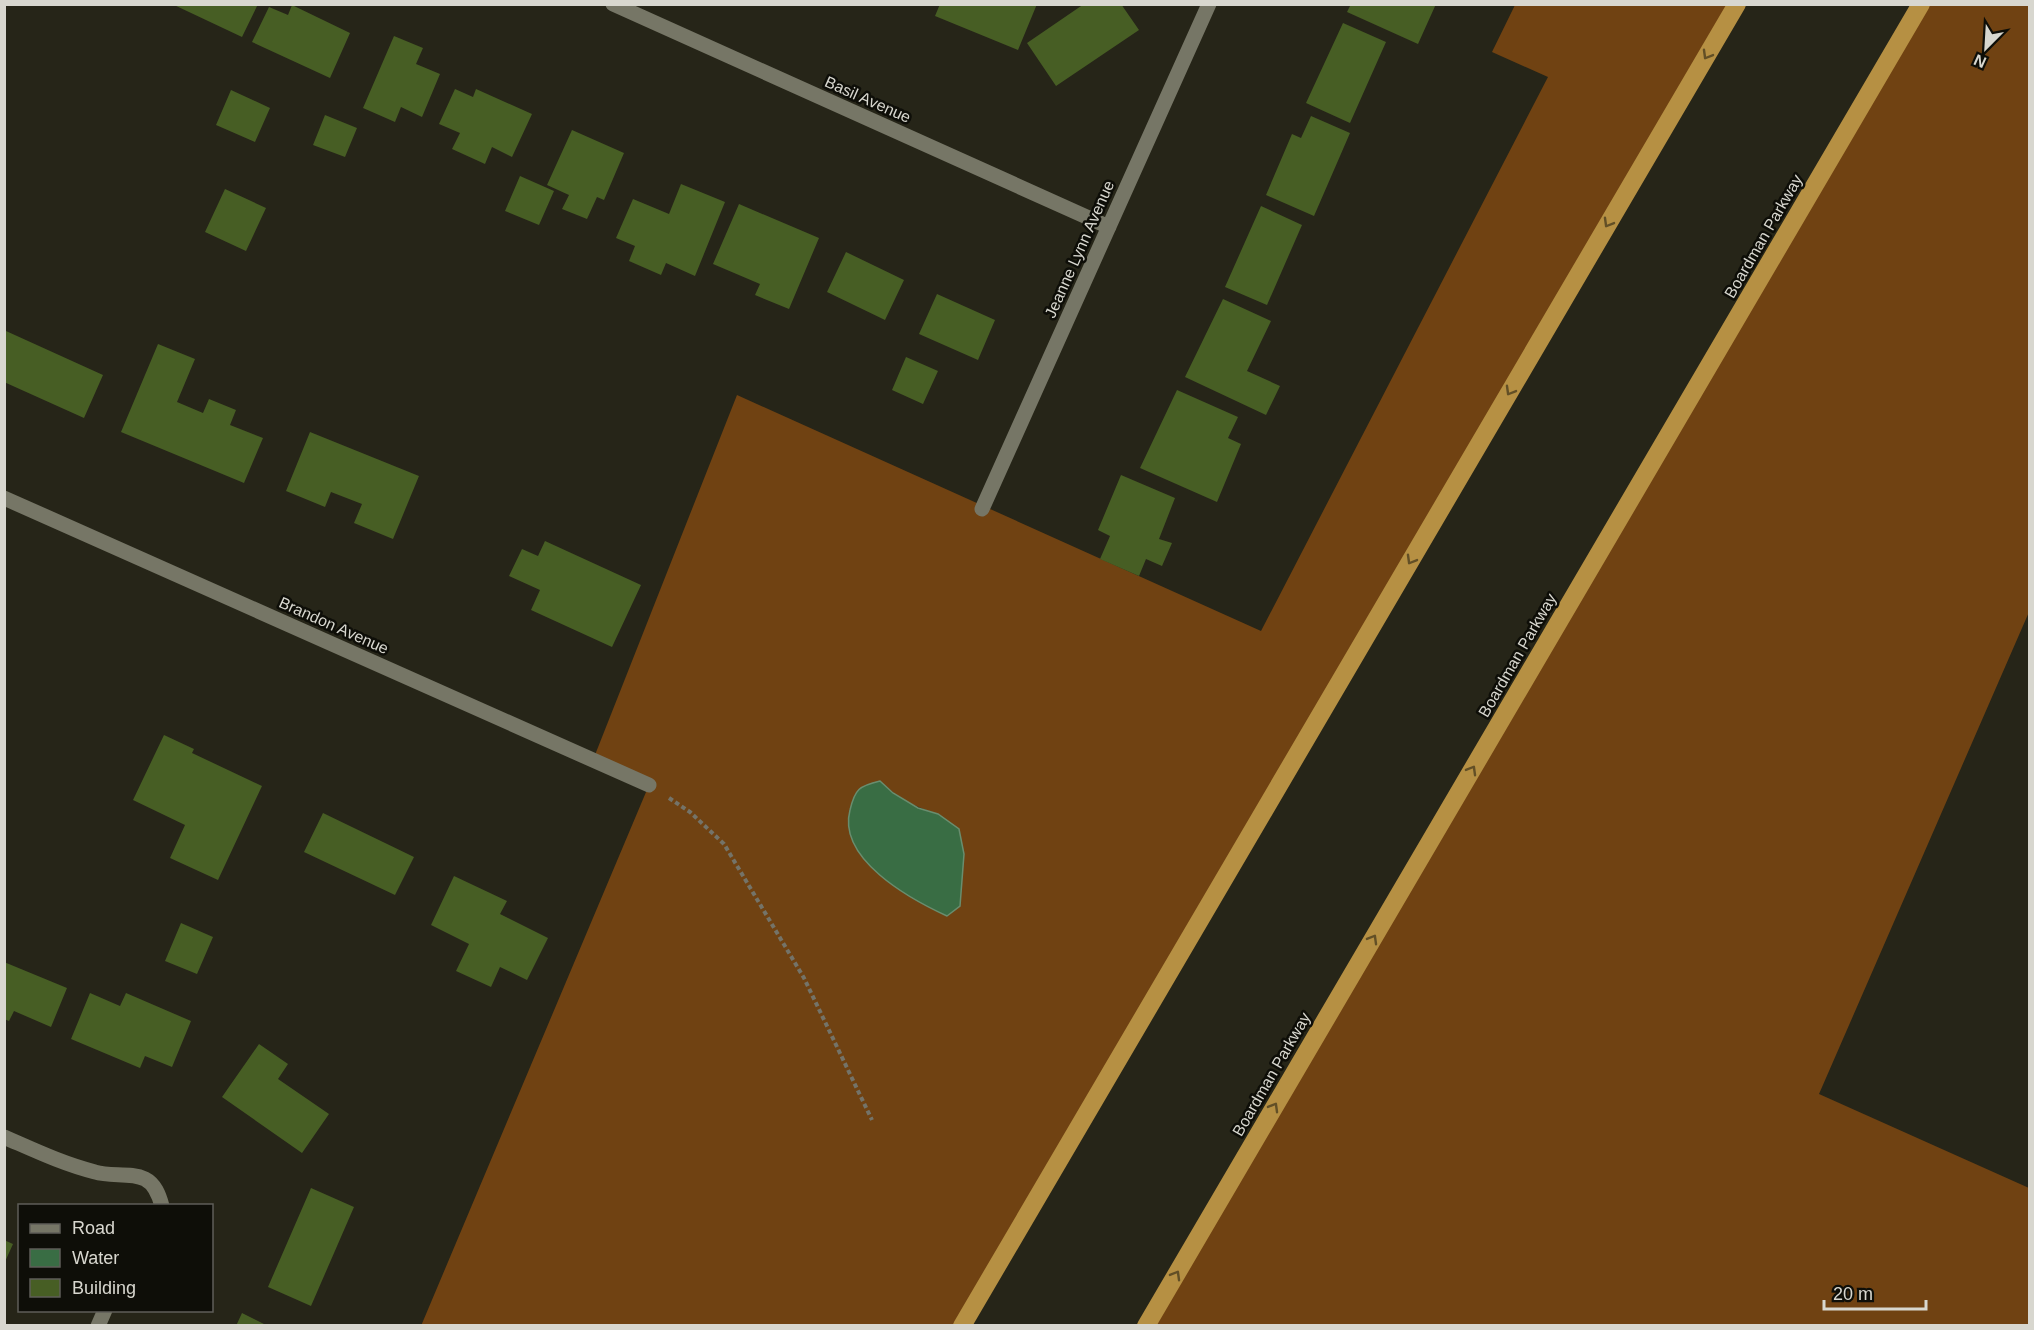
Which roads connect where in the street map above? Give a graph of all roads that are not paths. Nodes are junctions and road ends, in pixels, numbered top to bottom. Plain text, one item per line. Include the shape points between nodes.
1 (613, 4) edge
2 (1209, 4) edge
3 (1737, 4) edge
4 (1921, 4) edge
5 (1109, 227) junction
6 (4, 498) edge
7 (982, 509) dead end
8 (649, 785) road end
9 (4, 1137) edge
10 (161, 1201) edge
11 (105, 1312) edge
12 (98, 1326) edge
13 (962, 1326) edge
14 (1146, 1326) edge

1 - 5 street, Basil Avenue
2 - 5 street, Jeanne Lynn Avenue
3 -> 13 highway
14 -> 4 highway, Boardman Parkway
5 - 7 street, Jeanne Lynn Avenue
6 - 8 street, Brandon Avenue
9 - 10 street via 67,1164 98,1173 143,1178 152,1184
11 - 12 street

